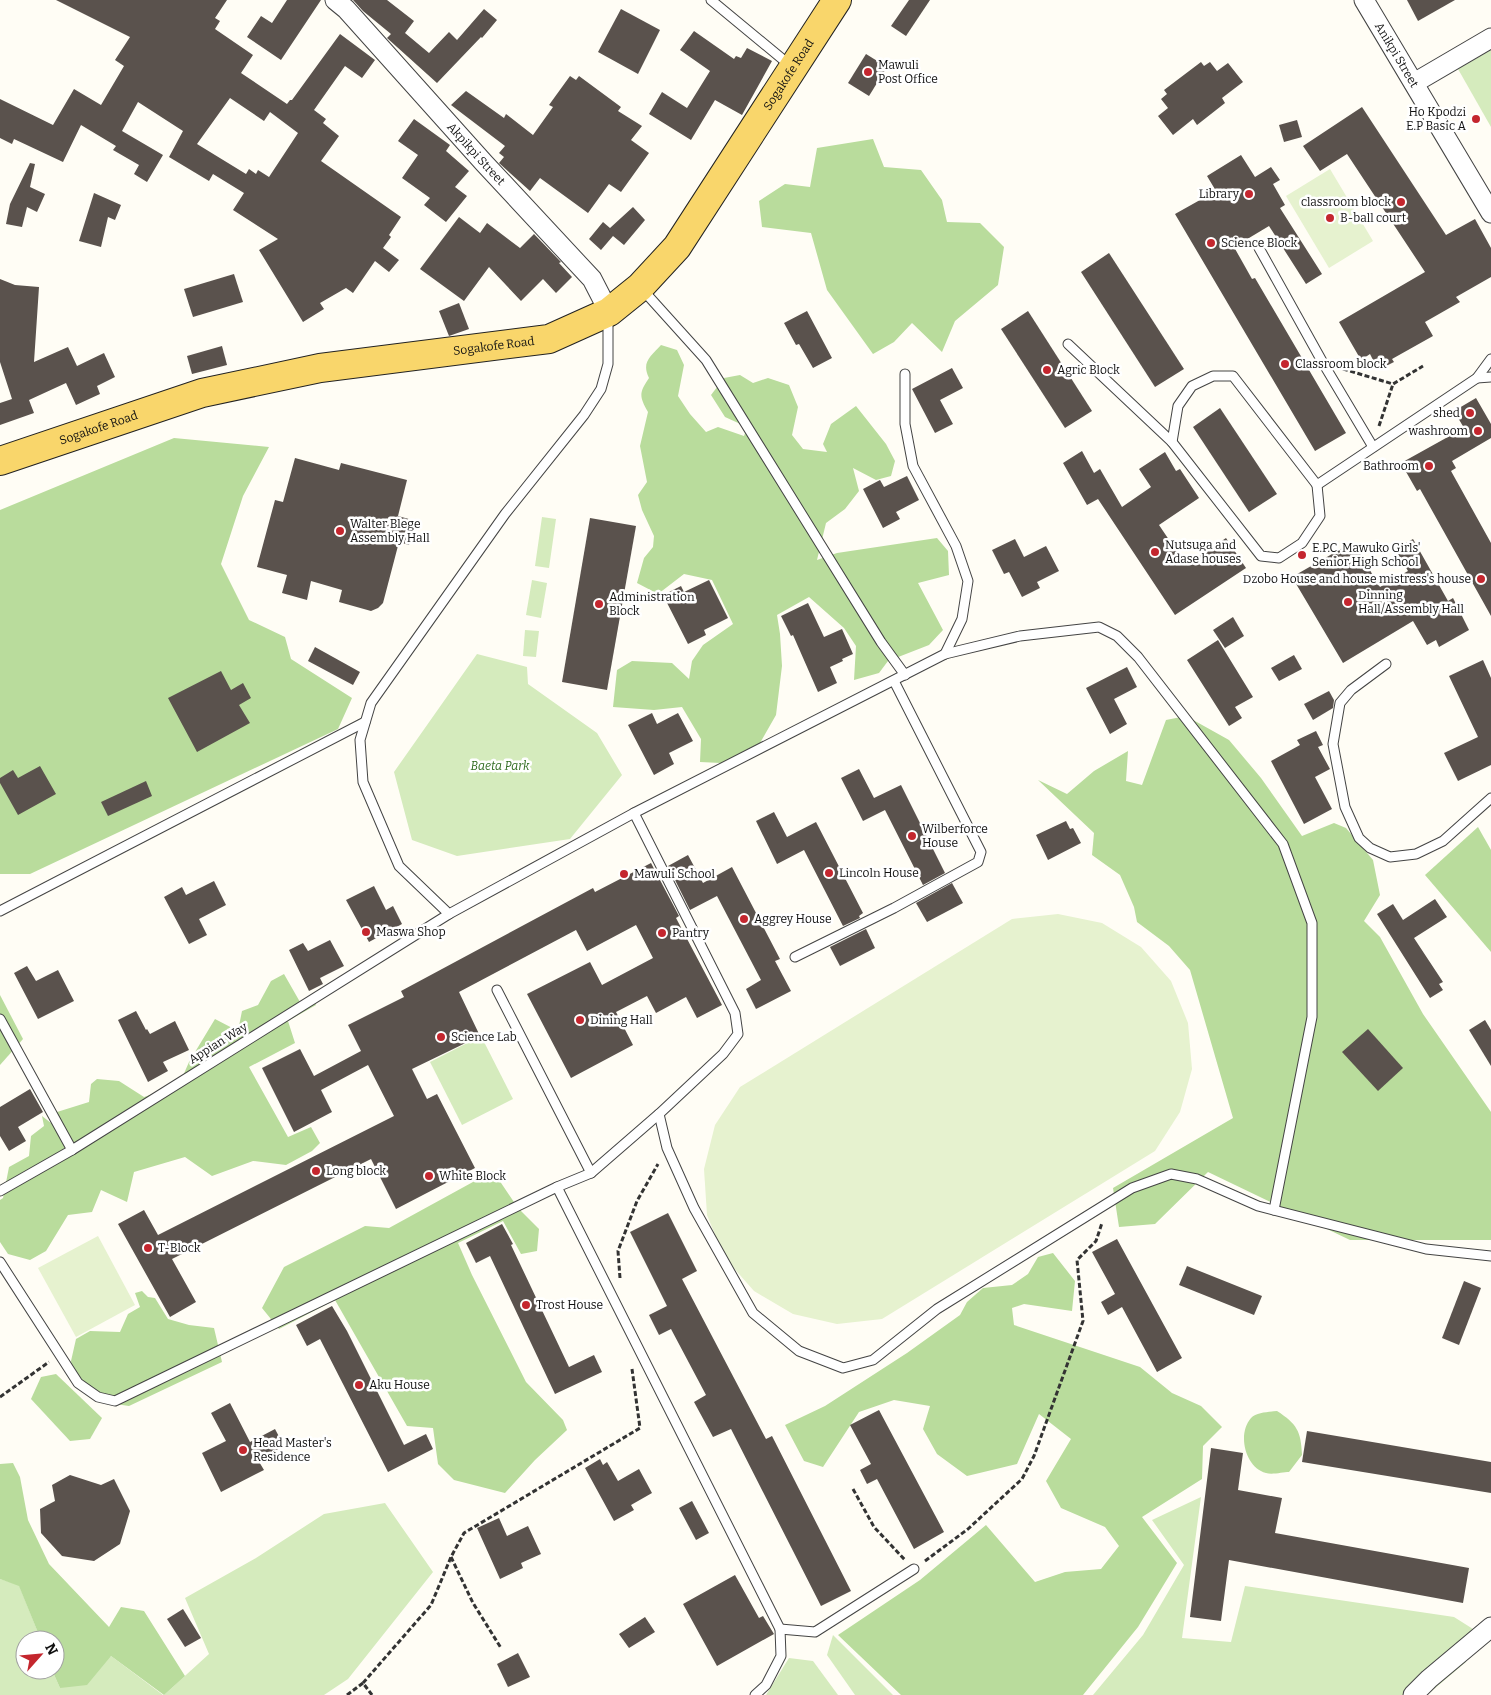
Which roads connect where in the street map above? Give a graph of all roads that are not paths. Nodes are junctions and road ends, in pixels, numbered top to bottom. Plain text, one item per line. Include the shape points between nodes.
1 (335, 0) edge
2 (711, 0) edge
3 (837, 0) edge
4 (1364, 0) edge
5 (1491, 38) edge
6 (792, 68) junction
7 (1414, 83) junction
8 (1491, 213) edge
9 (1259, 248) dead end
10 (640, 287) junction
11 (608, 312) junction
12 (1068, 344) dead end
13 (1491, 359) edge
14 (905, 374) dead end
15 (1491, 377) edge
16 (1476, 378) junction
17 (1172, 442) junction
18 (1373, 447) junction
19 (0, 461) edge
20 (1317, 485) junction
21 (945, 654) junction
22 (1386, 664) dead end
23 (905, 675) junction
24 (894, 681) junction
25 (365, 722) junction
26 (1491, 798) edge
27 (634, 813) junction
28 (0, 911) edge
29 (448, 914) junction
30 (795, 957) dead end
31 (496, 990) dead end
32 (0, 1019) edge
33 (659, 1114) junction
34 (72, 1150) junction
35 (591, 1173) junction
36 (558, 1187) junction
37 (0, 1191) edge
38 (1274, 1210) junction
39 (1491, 1256) edge
40 (0, 1262) edge
41 (914, 1569) road end
42 (1491, 1627) edge
43 (780, 1628) junction
44 (755, 1695) edge
45 (1413, 1695) edge

1 - 11 street, Akpikpi Street via 592,278
2 - 6 lane
3 - 6 main road, Sogakofe Road
4 - 7 street, Anikpi Street
5 - 7 street
6 - 10 main road, Sogakofe Road via 677,247
7 - 8 street, Anikpi Street
9 - 18 lane
10 - 11 main road, Sogakofe Road
10 - 23 lane via 706,360 876,634
11 - 19 main road, Sogakofe Road via 549,339 320,368 202,393
11 - 25 lane via 608,364 601,389 499,522 371,703
12 - 17 lane
13 - 16 lane
14 - 21 lane via 904,424 913,466 956,546 968,582 962,619
15 - 16 lane
16 - 18 lane
17 - 20 lane via 1178,406 1192,386 1213,376 1233,376
17 - 20 lane via 1261,556 1279,558 1302,543 1320,516
18 - 20 lane
21 - 23 lane, Appian Way
21 - 38 lane, Appian Way via 1020,636 1099,627 1117,636 1138,658 1282,844 1312,923 1312,1017
22 - 26 lane via 1351,690 1340,703 1332,744 1345,807 1359,838 1370,848 1390,857 1416,854 1443,841
23 - 24 lane, Appian Way
24 - 27 lane, Appian Way
24 - 30 lane via 981,852 978,862
25 - 28 lane
25 - 29 lane via 360,740 363,782 399,866
27 - 29 lane, Appian Way
27 - 33 lane via 735,1013 738,1034 723,1054
29 - 34 lane, Appian Way
31 - 35 lane
32 - 34 lane
33 - 35 lane
33 - 38 lane via 668,1148 694,1208 753,1313 799,1351 843,1368 872,1360 937,1309 1132,1188 1171,1174 1197,1180
34 - 37 lane, Appian Way
35 - 36 lane
36 - 40 lane via 115,1401 98,1397 78,1383
36 - 43 lane
38 - 39 lane via 1426,1249
41 - 43 lane via 815,1632
42 - 45 street
43 - 44 lane via 781,1656 766,1685

